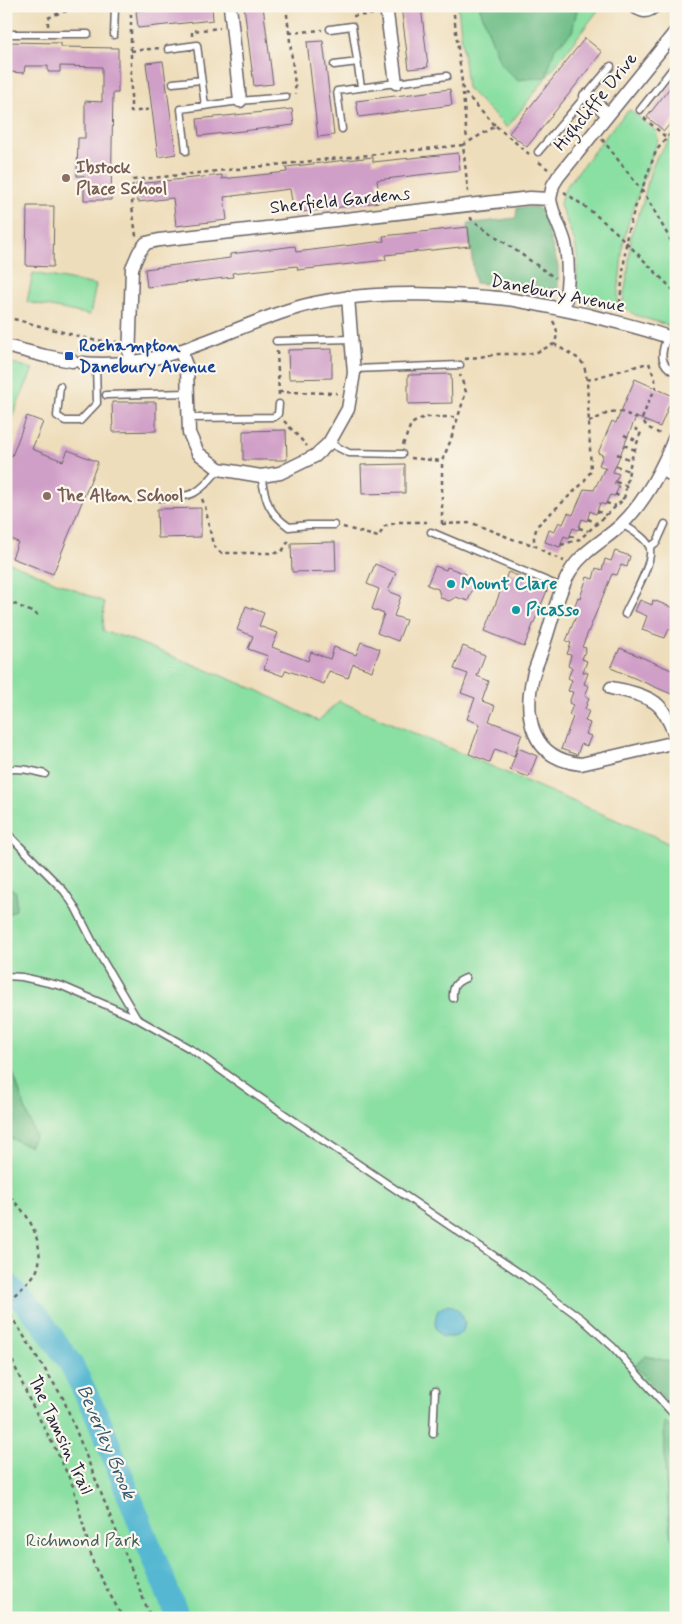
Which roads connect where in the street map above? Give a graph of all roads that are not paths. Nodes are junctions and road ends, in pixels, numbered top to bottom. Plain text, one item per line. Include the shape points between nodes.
1 (115, 6) edge
2 (230, 6) edge
3 (627, 6) edge
4 (659, 6) edge
5 (668, 6) edge
6 (386, 9) edge
7 (676, 13) edge
8 (330, 29) road end
9 (6, 34) edge
10 (88, 34) dead end
11 (114, 35) dead end
12 (674, 37) edge
13 (168, 49) road end
14 (358, 62) junction
15 (676, 64) edge
16 (334, 65) dead end
17 (611, 66) dead end
18 (447, 76) dead end
19 (201, 80) junction
20 (173, 83) dead end
21 (396, 83) junction
22 (361, 87) junction
23 (286, 96) dead end
24 (586, 96) junction
25 (240, 101) junction
26 (205, 106) junction
27 (640, 110) road end
28 (608, 114) junction
29 (342, 128) dead end
30 (186, 151) dead end
31 (538, 152) dead end
32 (550, 199) junction
33 (348, 297) junction
34 (558, 314) junction
35 (672, 338) edge
36 (352, 339) junction
37 (276, 341) road end
38 (6, 346) edge
39 (181, 352) junction
40 (130, 363) junction
41 (96, 365) junction
42 (460, 365) road end
43 (354, 369) junction
44 (676, 374) edge
45 (60, 386) dead end
46 (188, 393) junction
47 (106, 395) dead end
48 (279, 404) road end
49 (187, 418) junction
50 (675, 437) edge
51 (329, 443) junction
52 (402, 454) road end
53 (219, 469) junction
54 (660, 470) junction
55 (261, 476) junction
56 (676, 476) edge
57 (160, 498) dead end
58 (622, 524) junction
59 (666, 524) dead end
60 (334, 525) dead end
61 (431, 532) dead end
62 (650, 547) junction
63 (561, 587) junction
64 (625, 614) dead end
65 (611, 688) dead end
66 (676, 737) edge
67 (676, 742) edge
68 (6, 770) edge
69 (45, 774) dead end
70 (6, 832) edge
71 (6, 976) edge
72 (466, 978) dead end
73 (453, 998) dead end
74 (136, 1018) junction
75 (435, 1391) dead end
76 (676, 1417) edge
77 (433, 1434) dead end

1 - 11 lane
2 - 25 street
3 - 4 lane via 645,15
5 - 7 lane
6 - 21 street
8 - 14 lane via 352,26
9 - 10 lane
12 - 28 street, Highcliffe Drive
13 - 19 lane via 197,45
14 - 16 lane
14 - 22 lane
15 - 27 lane
17 - 24 lane
18 - 21 lane
19 - 20 lane
19 - 26 lane
21 - 22 lane
22 - 29 lane via 337,91
23 - 25 lane
24 - 28 street
24 - 31 lane
25 - 26 lane
26 - 30 lane via 181,109
28 - 32 street, Highcliffe Drive via 555,181
32 - 34 street via 568,262 568,282
32 - 40 street, Sherfield Gardens via 469,204 146,243 132,268
33 - 34 street, Danebury Avenue via 464,295 506,299
33 - 36 street
33 - 39 street, Danebury Avenue via 290,309
34 - 35 street, Danebury Avenue via 632,326
35 - 44 lane via 664,347 662,360 665,367
36 - 37 lane
36 - 43 street
38 - 41 street, Danebury Avenue
39 - 40 street, Danebury Avenue
39 - 46 street
40 - 41 street, Danebury Avenue
41 - 45 lane via 97,403 80,421 65,421 57,416
42 - 43 lane
43 - 51 street via 348,409
46 - 47 lane
46 - 49 street
48 - 49 lane via 278,414 274,417
49 - 53 street via 189,433 198,453
50 - 54 street
51 - 52 lane via 349,453
51 - 55 street via 315,456 280,473
53 - 55 street
53 - 57 lane via 197,491
54 - 56 street
54 - 58 street
55 - 60 lane via 271,512 289,527
58 - 62 lane
58 - 63 street via 582,556
59 - 62 lane via 657,542
61 - 63 lane
62 - 64 lane via 649,564
63 - 67 street via 533,676 529,713 542,747 568,763 581,764
65 - 66 street via 632,692 658,704
68 - 69 lane
70 - 74 lane via 64,891
71 - 74 lane via 62,986
72 - 73 lane via 453,988
74 - 76 lane via 194,1051 524,1276 613,1347
75 - 77 lane

